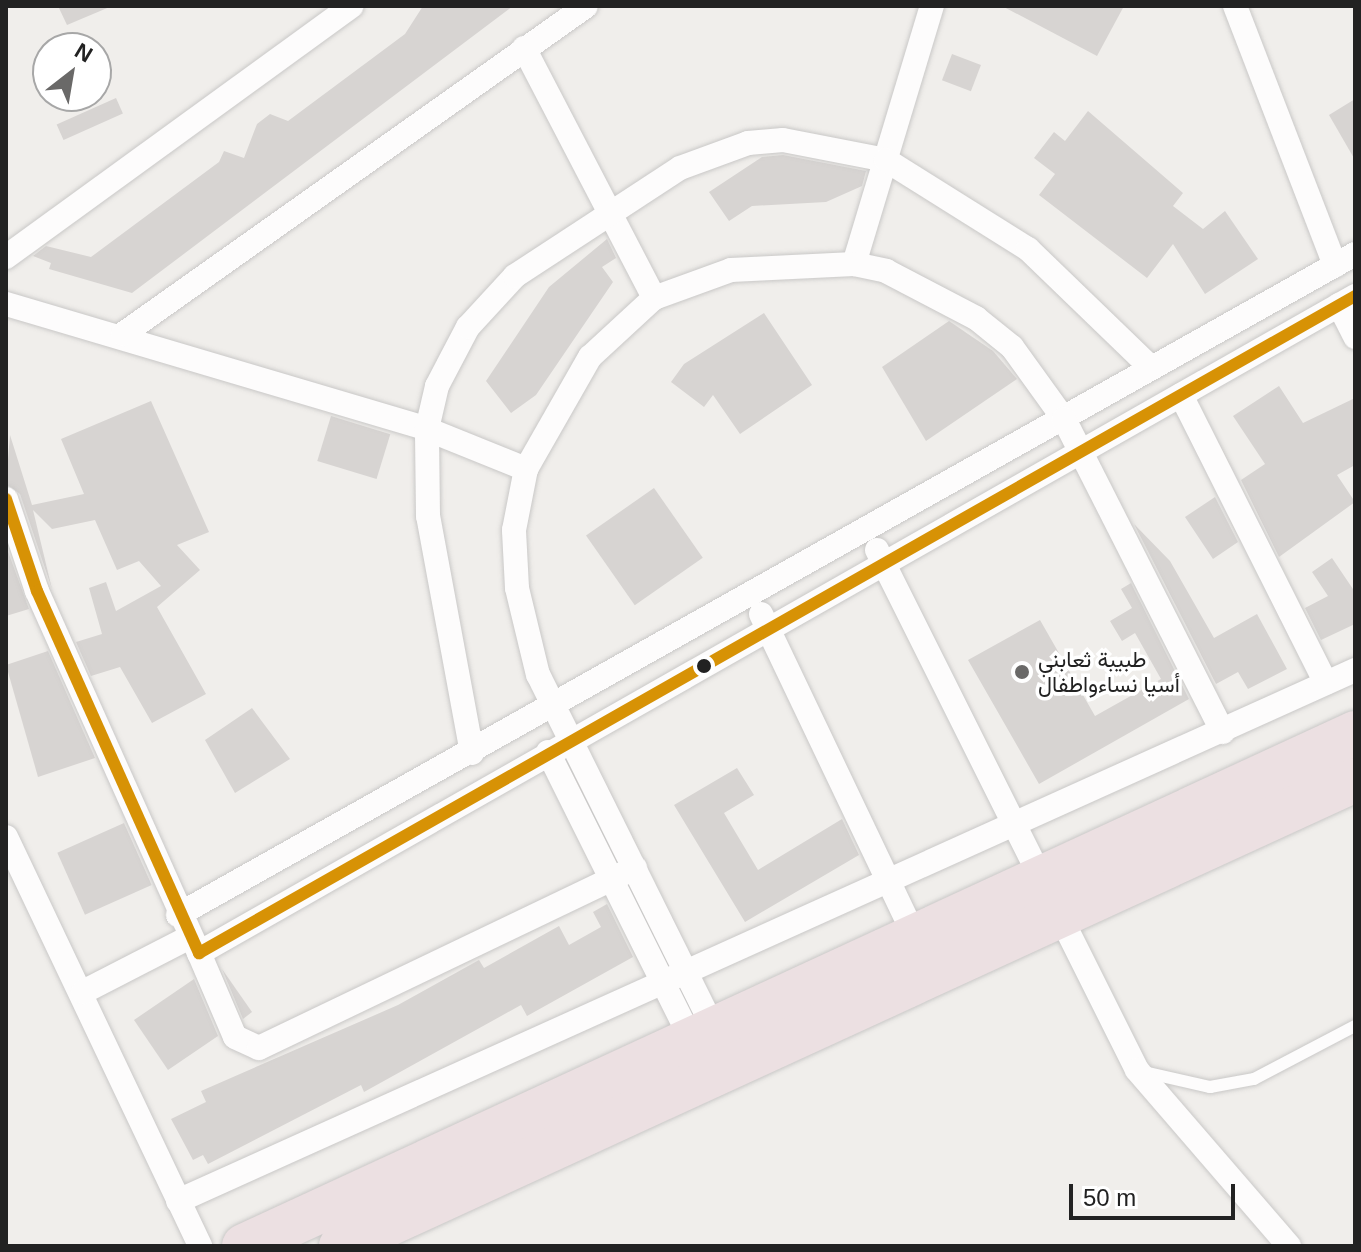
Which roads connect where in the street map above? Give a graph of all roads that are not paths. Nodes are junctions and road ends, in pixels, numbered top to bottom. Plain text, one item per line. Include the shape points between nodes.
1 (351, 6) edge
2 (586, 6) edge
3 (932, 6) edge
4 (1235, 6) edge
5 (524, 48) junction
6 (886, 160) junction
7 (608, 211) junction
8 (6, 257) edge
9 (1345, 260) edge
10 (854, 264) junction
11 (654, 298) junction
12 (1347, 300) edge
13 (6, 304) edge
14 (123, 334) junction
15 (1355, 337) edge
16 (1150, 367) junction
17 (1181, 395) junction
18 (1064, 419) junction
19 (427, 429) junction
20 (1082, 451) junction
21 (526, 469) junction
22 (6, 499) edge
23 (868, 529) junction
24 (883, 562) junction
25 (752, 593) junction
26 (766, 626) junction
27 (1355, 670) edge
28 (1326, 683) junction
29 (555, 707) junction
30 (1223, 732) junction
31 (1355, 733) edge
32 (570, 738) junction
33 (548, 752) junction
34 (472, 753) junction
35 (1355, 780) edge
36 (1013, 826) junction
37 (6, 837) edge
38 (635, 868) junction
39 (609, 880) junction
40 (887, 882) junction
41 (1045, 897) junction
42 (178, 915) junction
43 (914, 935) junction
44 (194, 945) junction
45 (685, 971) junction
46 (660, 981) junction
47 (83, 992) junction
48 (1355, 1026) edge
49 (702, 1034) junction
50 (1137, 1070) junction
51 (178, 1201) junction
52 (200, 1246) edge
53 (244, 1246) edge
54 (341, 1246) edge
55 (1289, 1246) edge

1 - 8 street
2 - 5 street
3 - 6 street
4 - 9 street
5 - 7 street
5 - 14 street
6 - 7 street via 783,140 748,143 680,168
6 - 10 street
6 - 16 street via 1028,249
7 - 11 street
7 - 19 street via 489,300 451,354
9 - 16 street
10 - 11 street via 731,270
10 - 18 street via 886,271 976,318 1012,347
11 - 21 street via 590,357
12 - 15 street
12 - 17 street
13 - 14 street
14 - 19 street
16 - 18 street
17 - 20 street
17 - 28 street
18 - 20 street
18 - 23 street
19 - 21 street
19 - 34 street via 438,599
20 - 24 street
20 - 30 street
21 - 29 street via 514,530 517,588 538,675
22 - 42 street via 37,591
23 - 24 street
23 - 25 street
24 - 26 street
24 - 36 street
25 - 26 street
25 - 29 street
26 - 32 street
26 - 40 street
27 - 28 street
28 - 30 street
29 - 32 street
29 - 34 street
30 - 36 street
31 - 41 highway
32 - 33 street
32 - 38 street
33 - 39 street
33 - 44 street
34 - 42 street
35 - 41 highway
36 - 40 street
36 - 41 street
37 - 47 street
38 - 39 street
38 - 45 street
39 - 44 street via 259,1048 235,1037
39 - 46 street
40 - 43 street
40 - 45 street
41 - 43 highway
41 - 50 street
41 - 54 highway
42 - 44 street
43 - 49 highway
44 - 47 street
45 - 46 street
45 - 49 street
46 - 49 street
46 - 51 street
47 - 51 street
48 - 50 lane via 1254,1079 1210,1087
49 - 53 highway
50 - 55 street
51 - 52 street

